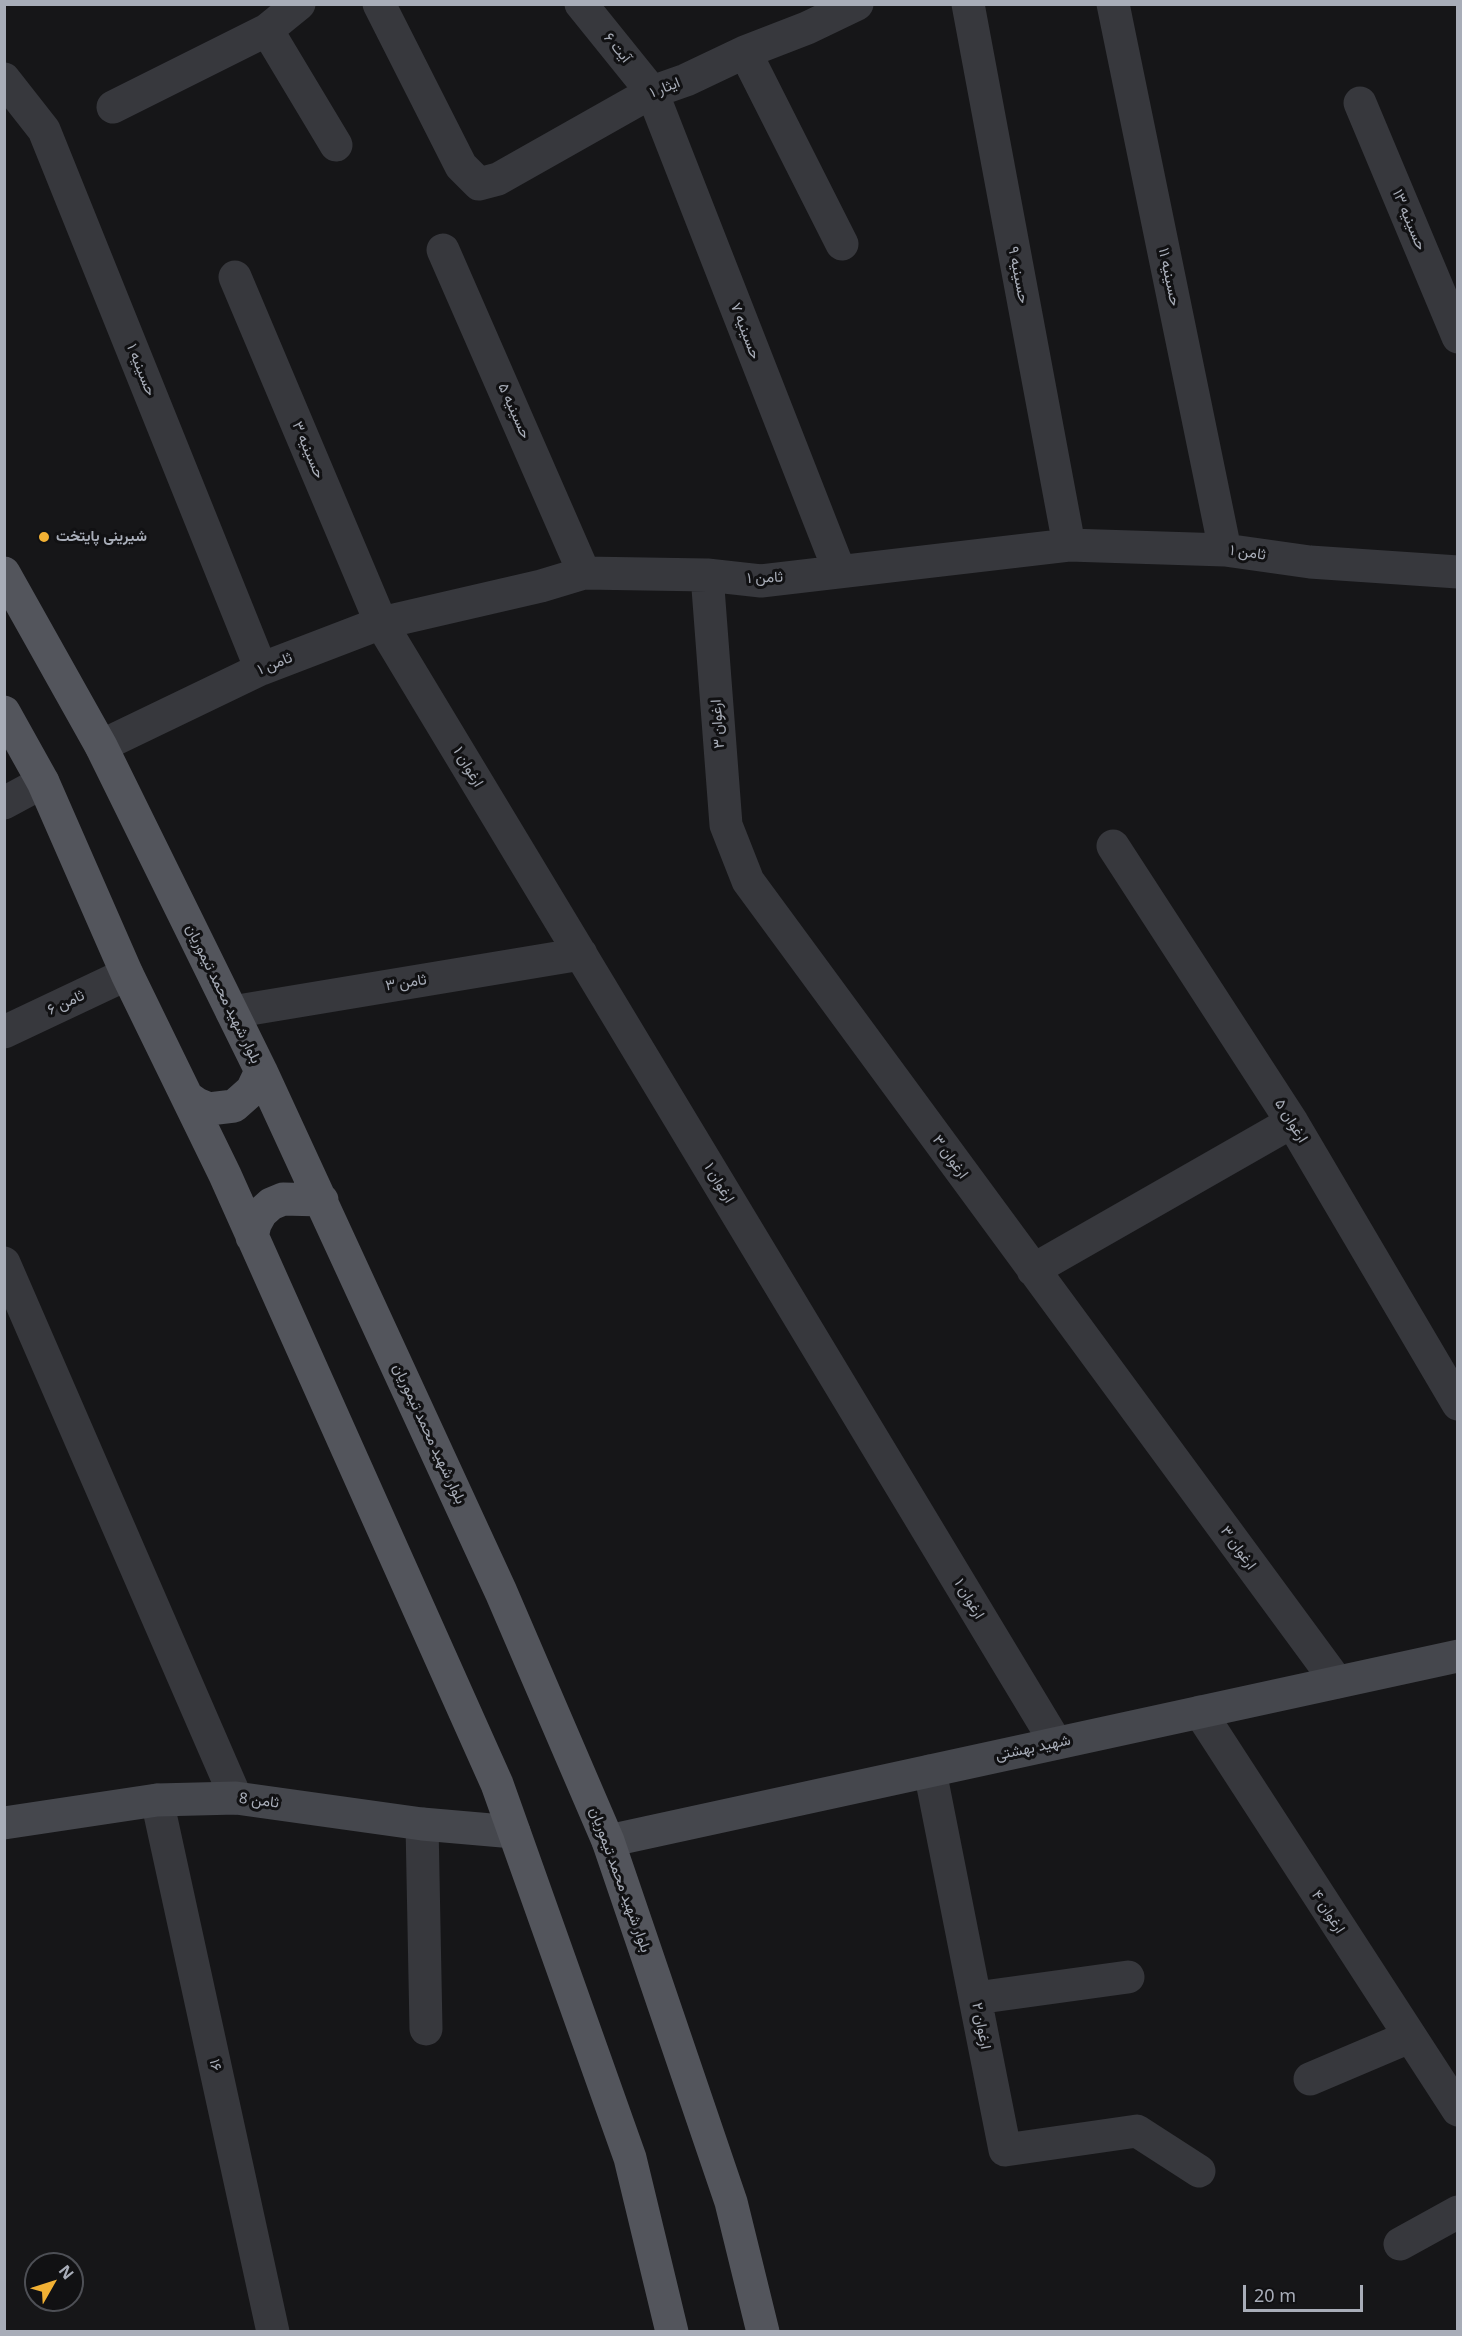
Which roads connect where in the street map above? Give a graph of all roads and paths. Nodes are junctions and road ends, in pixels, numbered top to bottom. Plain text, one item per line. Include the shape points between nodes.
1 (299, 4) edge
2 (379, 4) edge
3 (581, 4) edge
4 (857, 4) edge
5 (968, 4) edge
6 (1113, 4) edge
7 (267, 30) junction
8 (745, 52) junction
9 (4, 79) edge
10 (652, 92) junction
11 (1360, 103) dead end
12 (113, 106) dead end
13 (336, 146) dead end
14 (842, 244) dead end
15 (443, 250) dead end
16 (235, 278) dead end
17 (1458, 337) edge
18 (1069, 545) junction
19 (1225, 550) junction
20 (838, 570) junction
21 (1458, 572) edge
22 (4, 573) edge
23 (584, 573) junction
24 (707, 575) junction
25 (381, 623) junction
26 (261, 669) junction
27 (4, 712) edge
28 (101, 746) junction
29 (44, 782) junction
30 (4, 803) edge
31 (1113, 846) dead end
32 (580, 954) junction
33 (127, 974) junction
34 (232, 1012) junction
35 (4, 1032) edge
36 (261, 1071) junction
37 (187, 1096) junction
38 (1292, 1122) junction
39 (322, 1200) junction
40 (252, 1237) junction
41 (4, 1263) edge
42 (1033, 1270) junction
43 (1458, 1404) edge
44 (1458, 1656) edge
45 (1337, 1682) junction
46 (1200, 1712) junction
47 (1056, 1743) junction
48 (930, 1770) junction
49 (236, 1798) junction
50 (157, 1800) junction
51 (4, 1823) edge
52 (422, 1824) junction
53 (514, 1832) junction
54 (608, 1841) junction
55 (1128, 1977) dead end
56 (976, 1998) junction
57 (426, 2029) dead end
58 (1409, 2037) junction
59 (1311, 2079) dead end
60 (1458, 2110) edge
61 (1199, 2171) dead end
62 (1458, 2212) edge
63 (1400, 2244) dead end
64 (273, 2331) edge
65 (672, 2331) edge
66 (763, 2331) edge

1 - 7 street
2 - 10 street, ایثار ۱ via 461,166 478,184 498,179
3 - 10 street, آیت ۶
4 - 8 street, ایثار ۱
5 - 18 street, حسینیه ۹
6 - 19 street, حسینیه ۱۱
7 - 12 street
7 - 13 street
8 - 10 street, ایثار ۱
8 - 14 street
9 - 26 street, حسینیه ۱ via 44,130
10 - 20 street, حسینیه ۷
11 - 17 street, حسینیه ۱۳
15 - 23 street, حسینیه ۵
16 - 25 street, حسینیه ۳
18 - 19 street, ثامن ۱
18 - 20 street, ثامن ۱
19 - 21 street, ثامن ۱ via 1310,562
20 - 24 street, ثامن ۱ via 761,581
22 - 28 main road, بلوار شهید محمد تیموریان
23 - 24 street, ثامن ۱
23 - 25 street, ثامن ۱
24 - 42 street, ارغوان ۳ via 726,825 748,881
25 - 26 street, ثامن ۱
25 - 32 street, ارغوان ۱
26 - 28 street, ثامن ۱
27 - 29 main road
28 - 34 main road, بلوار شهید محمد تیموریان
29 - 30 street
29 - 33 main road
31 - 38 street, ارغوان ۵
32 - 34 street, ثامن ۳
32 - 47 street, ارغوان ۱
33 - 35 street, ثامن ۶
33 - 37 main road
34 - 36 main road, بلوار شهید محمد تیموریان
36 - 37 main road via 252,1090 234,1106 209,1109
36 - 39 main road, بلوار شهید محمد تیموریان
37 - 40 main road
38 - 42 street
38 - 43 street, ارغوان ۵
39 - 40 main road via 284,1199 271,1204 261,1213
39 - 54 main road, بلوار شهید محمد تیموریان via 501,1592
40 - 53 main road via 492,1773
41 - 49 street
42 - 45 street, ارغوان ۳
44 - 45 street, شهید بهشتی
45 - 46 street, شهید بهشتی
46 - 47 street, شهید بهشتی
46 - 58 street, ارغوان ۴
47 - 48 street, شهید بهشتی
48 - 54 street, شهید بهشتی
48 - 56 street, ارغوان ۲
49 - 50 street, ثامن 8
49 - 52 street, ثامن 8
50 - 51 street, ثامن 8
50 - 64 street, ۱۶
52 - 53 street, ثامن 8
52 - 57 street
53 - 65 main road via 630,2158
54 - 66 main road, بلوار شهید محمد تیموریان via 731,2202
55 - 56 street
56 - 61 street, ارغوان ۲ via 1005,2150 1137,2131
58 - 59 street
58 - 60 street, ارغوان ۴
62 - 63 street

